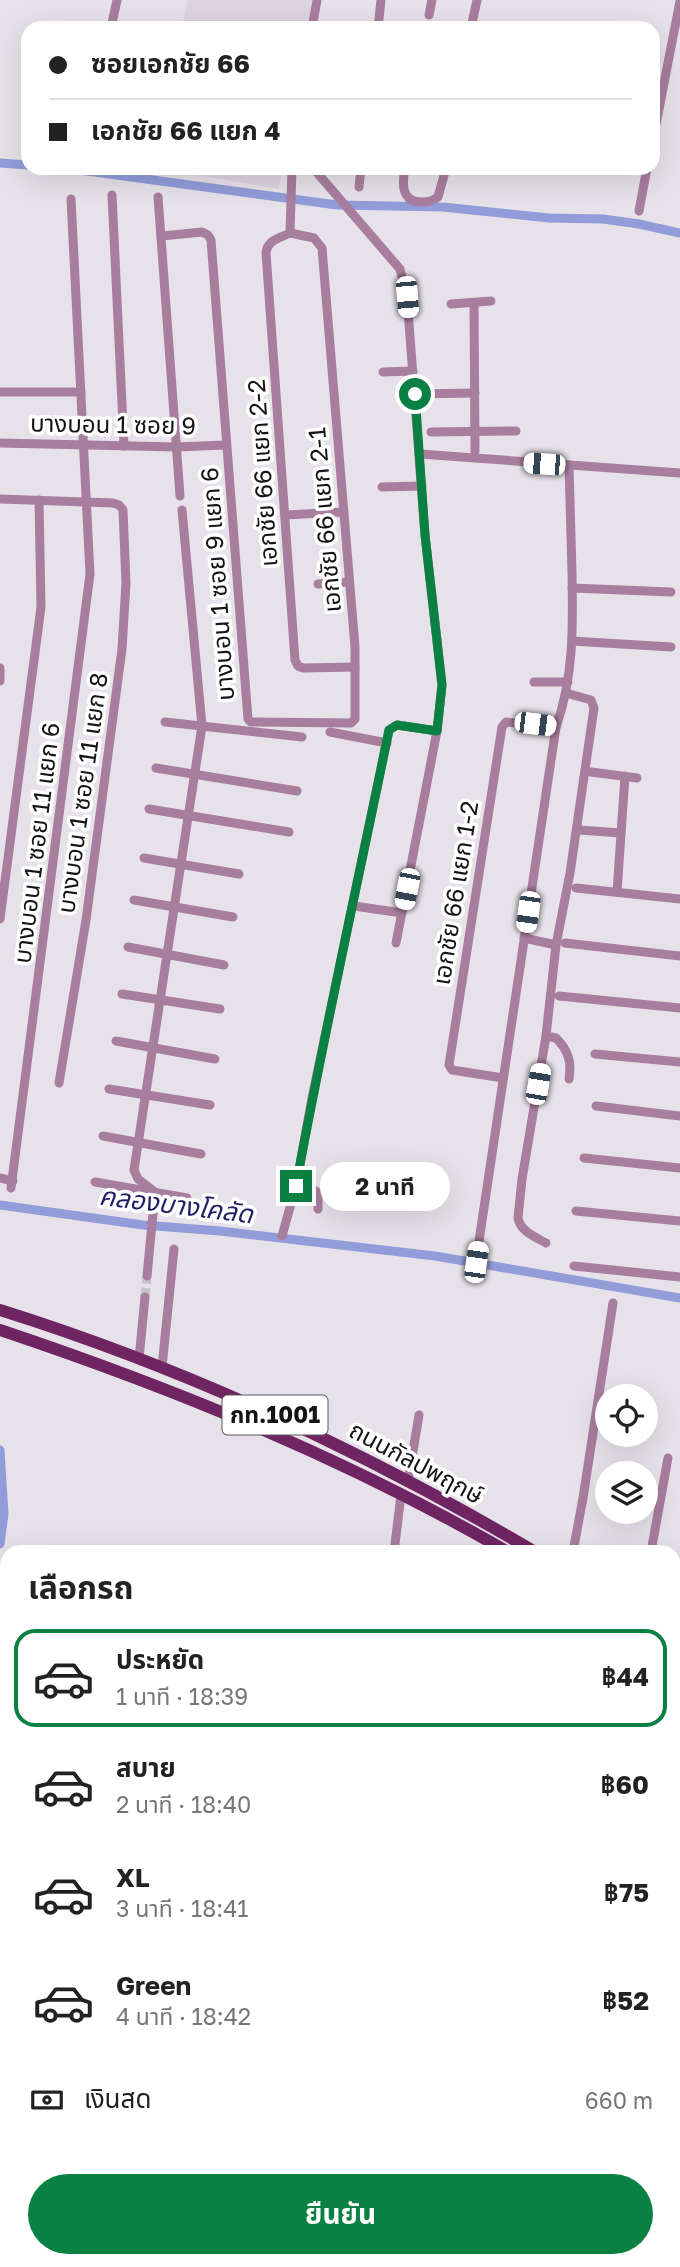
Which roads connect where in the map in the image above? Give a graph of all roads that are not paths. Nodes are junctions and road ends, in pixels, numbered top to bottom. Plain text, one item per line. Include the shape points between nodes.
1 (117, 0) edge
2 (317, 0) edge
3 (381, 0) edge
4 (432, 0) edge
5 (477, 0) edge
6 (680, 1) edge
7 (429, 15) dead end
8 (112, 21) edge
9 (313, 21) edge
10 (379, 21) edge
11 (472, 21) edge
12 (660, 104) edge
13 (292, 175) edge
14 (319, 175) edge
15 (360, 175) edge
16 (404, 175) edge
17 (444, 175) edge
18 (646, 175) edge
19 (359, 187) dead end
20 (112, 195) dead end
21 (158, 197) dead end
22 (71, 199) dead end
23 (639, 211) dead end
24 (290, 233) junction
25 (162, 236) junction
26 (491, 301) dead end
27 (451, 304) dead end
28 (474, 304) junction
29 (413, 371) junction
30 (383, 372) dead end
31 (0, 392) edge
32 (81, 393) junction
33 (475, 393) junction
34 (415, 394) junction
35 (516, 430) dead end
36 (475, 431) junction
37 (431, 432) dead end
38 (0, 443) edge
39 (226, 444) junction
40 (83, 446) junction
41 (124, 446) junction
42 (176, 447) junction
43 (475, 451) dead end
44 (420, 454) junction
45 (569, 465) junction
46 (680, 473) edge
47 (422, 486) junction
48 (382, 487) dead end
49 (180, 496) dead end
50 (0, 499) edge
51 (39, 500) junction
52 (85, 502) junction
53 (182, 510) dead end
54 (344, 512) junction
55 (285, 515) junction
56 (349, 582) junction
57 (318, 584) dead end
58 (572, 588) junction
59 (671, 592) dead end
60 (572, 641) junction
61 (671, 647) dead end
62 (355, 667) junction
63 (0, 668) edge
64 (0, 681) edge
65 (534, 682) dead end
66 (568, 682) junction
67 (566, 693) junction
68 (249, 721) joint
69 (164, 722) dead end
70 (202, 726) junction
71 (556, 727) junction
72 (437, 731) junction
73 (330, 732) dead end
74 (302, 737) dead end
75 (387, 743) junction
76 (156, 768) dead end
77 (591, 772) dead end
78 (195, 774) junction
79 (625, 776) junction
80 (637, 778) dead end
81 (297, 791) dead end
82 (149, 809) dead end
83 (188, 816) junction
84 (579, 830) dead end
85 (289, 832) dead end
86 (621, 834) junction
87 (144, 858) dead end
88 (181, 864) junction
89 (239, 874) dead end
90 (576, 888) dead end
91 (617, 892) junction
92 (680, 899) edge
93 (134, 900) dead end
94 (354, 906) junction
95 (174, 907) junction
96 (402, 913) junction
97 (233, 917) dead end
98 (0, 919) edge
99 (524, 938) junction
100 (396, 943) dead end
101 (561, 944) junction
102 (128, 947) dead end
103 (167, 954) junction
104 (680, 956) edge
105 (224, 965) dead end
106 (122, 994) dead end
107 (559, 996) dead end
108 (160, 1000) junction
109 (680, 1008) edge
110 (220, 1009) dead end
111 (546, 1036) junction
112 (116, 1041) dead end
113 (153, 1046) junction
114 (595, 1054) dead end
115 (215, 1059) dead end
116 (680, 1062) edge
117 (503, 1078) junction
118 (569, 1079) dead end
119 (59, 1083) dead end
120 (109, 1090) dead end
121 (145, 1096) junction
122 (210, 1105) dead end
123 (596, 1106) dead end
124 (680, 1116) edge
125 (103, 1136) dead end
126 (138, 1142) junction
127 (201, 1154) dead end
128 (584, 1158) dead end
129 (680, 1168) edge
130 (0, 1178) edge
131 (95, 1182) dead end
132 (296, 1186) junction
133 (155, 1192) junction
134 (187, 1198) dead end
135 (318, 1209) dead end
136 (576, 1211) dead end
137 (680, 1221) edge
138 (282, 1236) dead end
139 (546, 1243) dead end
140 (174, 1249) dead end
141 (476, 1262) dead end
142 (574, 1266) dead end
143 (147, 1276) tunnel mouth
144 (680, 1277) edge
145 (145, 1297) tunnel mouth
146 (613, 1303) dead end
147 (0, 1310) edge
148 (0, 1330) edge
149 (139, 1359) junction
150 (162, 1367) junction
151 (419, 1415) dead end
152 (668, 1458) dead end
153 (408, 1481) junction
154 (401, 1495) junction
155 (395, 1545) edge
156 (495, 1545) edge
157 (522, 1545) edge
158 (574, 1545) edge
159 (652, 1545) edge

1 - 8 street
2 - 9 street
3 - 10 street
4 - 7 street
5 - 11 street
6 - 12 street
13 - 24 street
14 - 29 street via 400,269
15 - 19 street
16 - 17 street via 405,194 416,202 438,197
18 - 23 street
20 - 41 street
21 - 25 street
22 - 32 street, บางบอน 1 ซอย 11 แยก 6
24 - 54 street, เอกชัย 66 แยก 2-1 via 314,238 322,248
24 - 55 street, เอกชัย 66 แยก 2-2 via 268,244 266,253
25 - 39 street, บางบอน 1 ซอย 9 แยก 6 via 202,232 211,240
25 - 42 street
26 - 28 street
27 - 28 street
28 - 33 street
29 - 30 street
29 - 34 street
31 - 32 street
32 - 40 street, บางบอน 1 ซอย 11 แยก 6
33 - 34 street
33 - 36 street
34 - 44 street
35 - 36 street
36 - 37 street
36 - 43 street
38 - 40 street, บางบอน 1 ซอย 9
39 - 42 street, บางบอน 1 ซอย 9
39 - 68 street, บางบอน 1 ซอย 9 แยก 6
40 - 41 street, บางบอน 1 ซอย 9
40 - 52 street, บางบอน 1 ซอย 11 แยก 6
41 - 42 street, บางบอน 1 ซอย 9
42 - 49 street
44 - 45 street
44 - 47 street
45 - 46 street
45 - 58 street
47 - 48 street
47 - 72 street via 442,685
50 - 51 street
51 - 52 street
51 - 98 street via 41,607
52 - 119 street, บางบอน 1 ซอย 11 แยก 8 via 121,507 126,583 122,649 86,920
52 - 130 street, บางบอน 1 ซอย 11 แยก 6 via 90,574 12,1185
53 - 70 street
54 - 55 street
54 - 56 street, เอกชัย 66 แยก 2-1
55 - 62 street, เอกชัย 66 แยก 2-2 via 295,660 298,666
56 - 57 street
56 - 62 street, เอกชัย 66 แยก 2-1
58 - 59 street
58 - 60 street
60 - 61 street
60 - 66 street
62 - 68 street, เอกชัย 66 แยก 2-1 via 353,723
63 - 64 street
65 - 66 street
66 - 67 street
67 - 71 street
67 - 101 street via 592,700 594,708
69 - 70 street
70 - 74 street
70 - 78 street
71 - 99 street
71 - 117 street, เอกชัย 66 แยก 1-2 via 506,722 502,727 449,1065 452,1070
72 - 75 street via 397,725 389,730
72 - 96 street
73 - 75 street
75 - 94 street
76 - 78 street
77 - 79 street
78 - 81 street
78 - 83 street
79 - 80 street
79 - 86 street
82 - 83 street
83 - 85 street
83 - 88 street
84 - 86 street
86 - 91 street
87 - 88 street
88 - 89 street
88 - 95 street
90 - 91 street
91 - 92 street
93 - 95 street
94 - 96 street
94 - 132 street
95 - 97 street
95 - 103 street
96 - 100 street
99 - 101 street
99 - 117 street
101 - 104 street
101 - 111 street
102 - 103 street
103 - 105 street
103 - 108 street
106 - 108 street
107 - 109 street
108 - 110 street
108 - 113 street
111 - 118 street via 556,1038 569,1056
111 - 139 street via 518,1218 524,1229
112 - 113 street
113 - 115 street
113 - 121 street
114 - 116 street
117 - 141 street
120 - 121 street
121 - 122 street
121 - 126 street
123 - 124 street
125 - 126 street
126 - 127 street
126 - 133 street via 134,1170
128 - 129 street
131 - 133 street
132 - 135 street via 318,1193
132 - 138 street
133 - 134 street
133 - 143 street
136 - 137 street
140 - 150 street
142 - 144 street
145 - 149 street
146 - 158 street
147 - 149 main road, ถนนกัลปพฤกษ์ / กท.1001
148 - 154 main road, ถนนกัลปพฤกษ์ / กท.1001 via 122,1372 261,1428
149 - 150 main road, ถนนกัลปพฤกษ์ / กท.1001
150 - 153 main road, ถนนกัลปพฤกษ์ / กท.1001 via 272,1414
151 - 153 street
152 - 159 street
153 - 157 main road, ถนนกัลปพฤกษ์ / กท.1001
154 - 155 street
154 - 156 main road, ถนนกัลปพฤกษ์ / กท.1001

